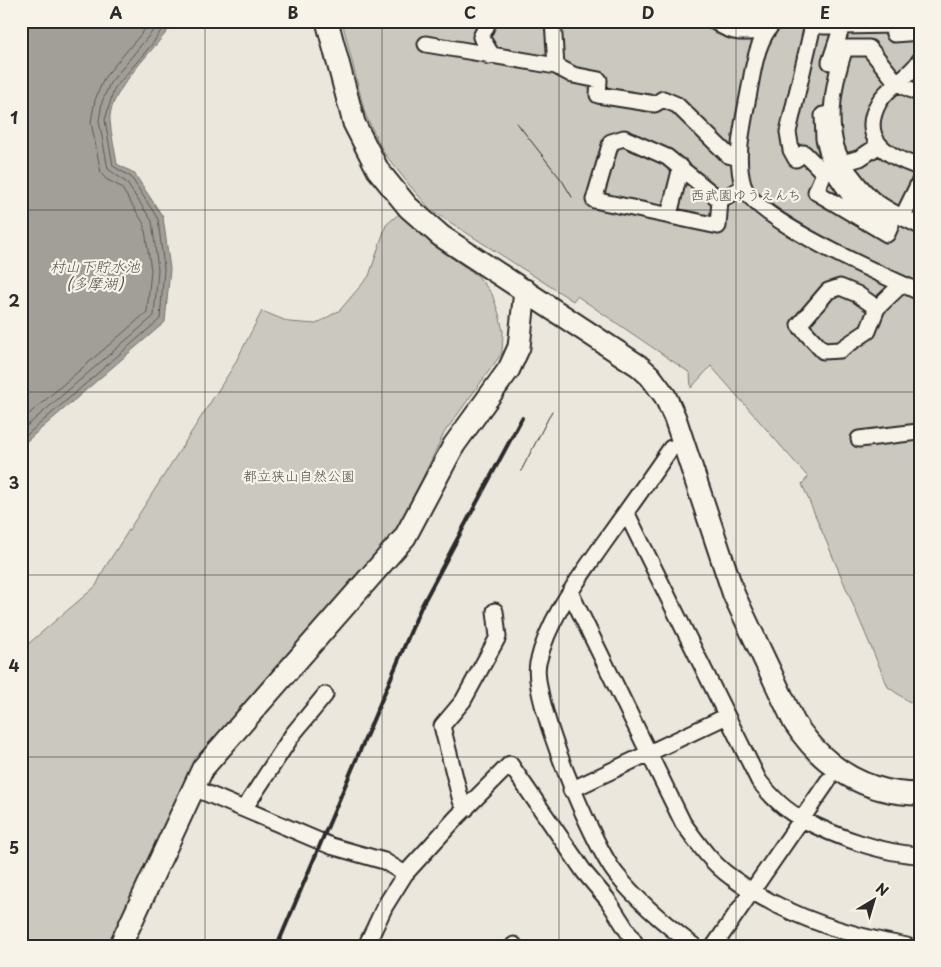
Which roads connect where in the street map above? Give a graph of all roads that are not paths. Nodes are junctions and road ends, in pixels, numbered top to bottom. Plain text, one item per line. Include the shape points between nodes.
1 (327, 21) edge
2 (488, 21) edge
3 (553, 21) edge
4 (714, 21) edge
5 (814, 21) edge
6 (822, 21) edge
7 (771, 26) edge
8 (842, 26) junction
9 (920, 32) edge
10 (426, 44) dead end
11 (489, 56) junction
12 (920, 60) edge
13 (556, 66) junction
14 (897, 84) junction
15 (920, 94) edge
16 (878, 146) junction
17 (739, 158) junction
18 (681, 167) junction
19 (920, 167) edge
20 (836, 170) junction
21 (920, 181) edge
22 (744, 187) junction
23 (720, 200) junction
24 (669, 215) junction
25 (903, 216) junction
26 (920, 226) edge
27 (902, 284) junction
28 (525, 290) junction
29 (920, 292) edge
30 (877, 308) junction
31 (918, 432) dead end
32 (859, 439) dead end
33 (671, 448) dead end
34 (626, 512) junction
35 (570, 592) junction
36 (495, 611) dead end
37 (325, 695) dead end
38 (726, 716) junction
39 (647, 752) junction
40 (828, 781) dead end
41 (194, 788) junction
42 (571, 790) junction
43 (920, 794) edge
44 (244, 809) junction
45 (466, 809) junction
46 (801, 819) junction
47 (920, 855) edge
48 (405, 874) junction
49 (752, 890) junction
50 (120, 946) edge
51 (366, 946) edge
52 (637, 946) edge
53 (694, 946) edge
54 (714, 946) edge
55 (907, 946) edge

1 - 28 street via 351,117 378,170 422,221 440,236
2 - 11 street via 481,37
3 - 13 street
4 - 7 street via 727,31 746,33
5 - 20 street via 788,132 796,159 804,153
6 - 8 street via 823,26
7 - 17 street via 757,54
8 - 9 street via 893,25 894,34
8 - 20 street via 825,78 824,139
10 - 11 street
11 - 13 street
12 - 14 street
13 - 17 street via 573,75 599,80 598,95 655,104 663,99 678,105 728,155
14 - 15 street
14 - 16 street via 879,101 871,127
14 - 20 street via 869,48 845,48 836,74 832,107
16 - 19 street via 898,160
16 - 20 street
17 - 22 street
18 - 23 street
18 - 24 street
18 - 24 street via 667,156 624,138 611,142 594,200
20 - 20 street via 852,200 891,225 887,234 816,192
20 - 25 street via 871,198
21 - 25 street
22 - 23 street
22 - 27 street via 773,217 845,258
23 - 24 street via 718,226
25 - 26 street
27 - 29 street
27 - 30 street
28 - 41 street via 515,357 454,444 405,537 226,739 203,768
28 - 43 street via 639,366 665,396 682,436 734,595 794,722 808,742 825,760 854,780 887,791
30 - 30 street via 868,331 840,350 823,351 799,325 828,291 840,287
31 - 32 street
33 - 34 street
34 - 35 street
34 - 38 street
35 - 39 street
35 - 42 street via 546,636 537,665 546,713
36 - 45 street via 498,637 463,701 442,726
37 - 44 street via 293,734
38 - 39 street
38 - 46 street via 759,782
39 - 42 street
39 - 49 street via 683,823 701,849 729,876
40 - 46 street
41 - 44 street
41 - 50 street
42 - 53 street via 614,873 669,927
44 - 48 street via 331,846 384,860
45 - 48 street
45 - 52 street via 510,764
46 - 47 street via 880,850
46 - 49 street
48 - 51 street
49 - 54 street
49 - 55 street via 812,921 877,941

